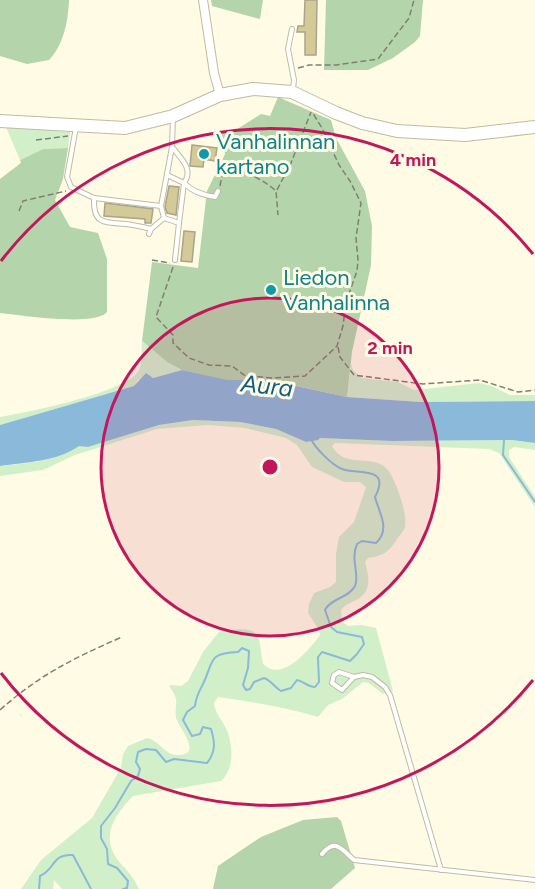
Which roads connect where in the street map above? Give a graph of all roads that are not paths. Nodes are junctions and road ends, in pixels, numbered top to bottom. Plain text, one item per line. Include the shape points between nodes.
1 (203, 0) edge
2 (292, 29) dead end
3 (292, 92) junction
4 (220, 95) junction
5 (174, 116) junction
6 (0, 121) edge
7 (535, 127) edge
8 (75, 131) junction
9 (172, 147) junction
10 (168, 175) junction
11 (184, 183) junction
12 (218, 191) road end
13 (94, 198) junction
14 (160, 206) junction
15 (164, 218) junction
16 (179, 223) junction
17 (151, 229) junction
18 (149, 234) dead end
19 (176, 260) dead end
20 (354, 677) junction
21 (322, 854) dead end
22 (441, 870) junction
23 (535, 880) edge

1 - 4 street
2 - 3 lane via 288,49 294,80
3 - 4 street via 253,89
3 - 7 street via 362,123 397,131 465,135
4 - 5 street
5 - 8 street via 125,128
5 - 9 lane
6 - 8 street
8 - 13 lane via 68,183 72,189
9 - 10 lane
9 - 11 lane via 188,170
10 - 11 lane
10 - 14 lane
11 - 12 lane via 204,195 215,196
11 - 16 lane
13 - 14 lane
13 - 17 lane via 100,220
14 - 15 lane
15 - 16 lane
15 - 17 lane
16 - 19 lane
17 - 18 lane
20 - 20 lane via 339,672 333,683 342,690
20 - 22 lane via 372,677 390,695
21 - 22 lane via 334,845 354,860
22 - 23 lane

